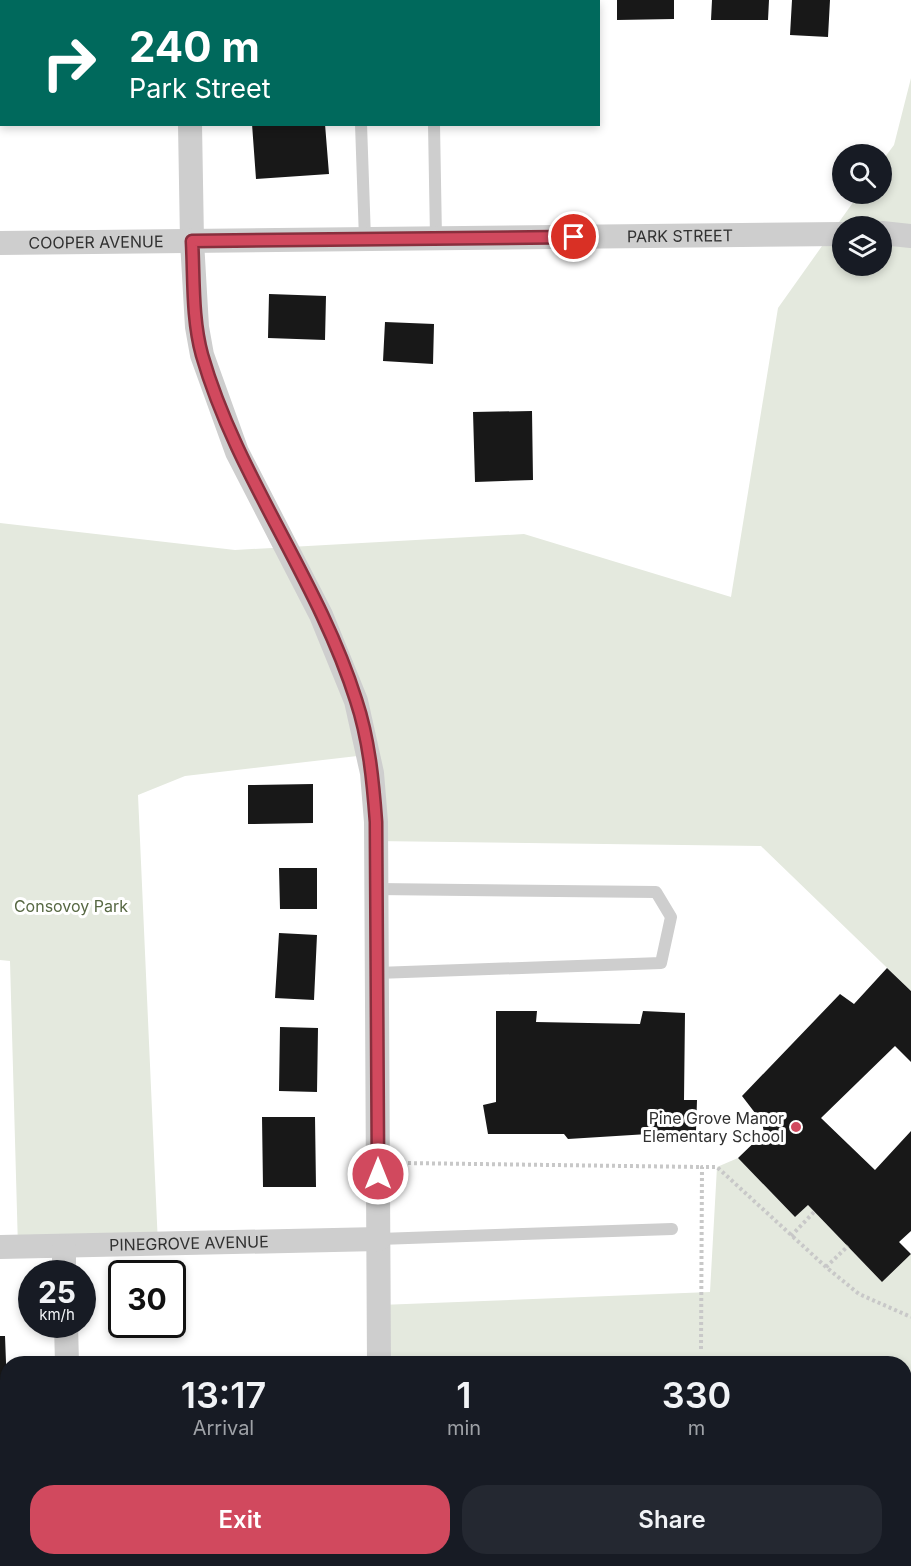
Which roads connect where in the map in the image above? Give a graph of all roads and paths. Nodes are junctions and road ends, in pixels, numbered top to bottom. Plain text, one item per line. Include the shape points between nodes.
1 (190, 126) edge
2 (362, 126) edge
3 (434, 126) edge
4 (832, 234) edge
5 (892, 234) edge
6 (911, 236) edge
7 (436, 238) junction
8 (365, 239) junction
9 (192, 241) junction
10 (0, 243) edge
11 (377, 889) junction
12 (377, 973) junction
13 (401, 1163) dead end
14 (702, 1167) junction
15 (814, 1212) dead end
16 (672, 1229) dead end
17 (791, 1236) junction
18 (379, 1239) junction
19 (848, 1246) dead end
20 (0, 1247) edge
21 (64, 1247) junction
22 (64, 1260) edge
23 (826, 1267) junction
24 (911, 1317) edge
25 (66, 1338) edge
26 (701, 1349) dead end
27 (67, 1356) edge
28 (379, 1356) edge

1 - 9 street
2 - 8 lane
3 - 7 lane
4 - 7 street, PARK STREET
5 - 6 street
7 - 8 street, PARK STREET
8 - 9 street, PARK STREET
9 - 10 street, COOPER AVENUE
9 - 11 street via 202,355 233,441 321,615 356,701 372,774
11 - 12 street
11 - 12 lane via 656,892 671,917 661,963
12 - 18 street
13 - 14 path
14 - 17 path via 717,1167
14 - 26 path
15 - 17 path
16 - 18 lane
17 - 23 path
18 - 21 street, PINEGROVE AVENUE
18 - 28 street
19 - 23 path
20 - 21 street, PINEGROVE AVENUE
21 - 22 street
23 - 24 path via 859,1294
25 - 27 street

